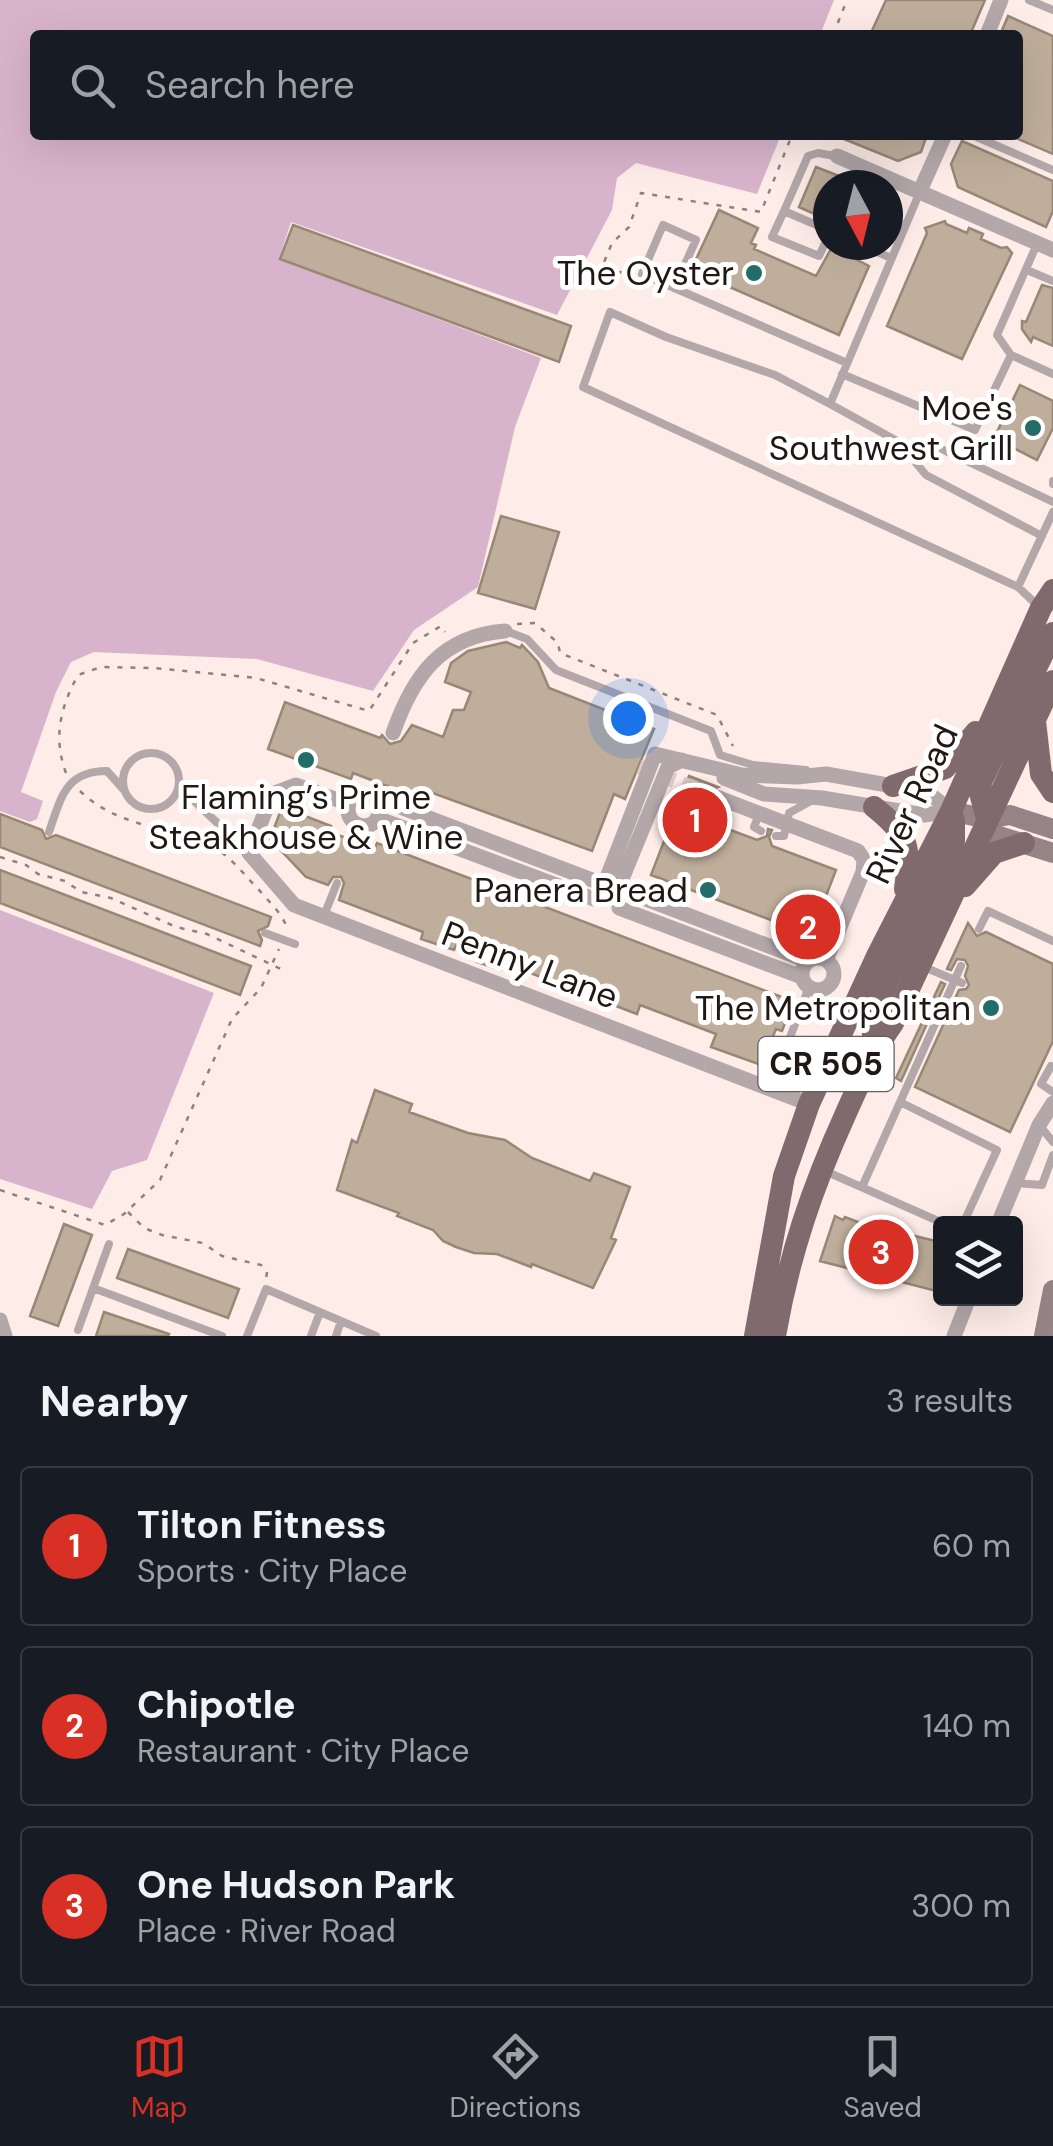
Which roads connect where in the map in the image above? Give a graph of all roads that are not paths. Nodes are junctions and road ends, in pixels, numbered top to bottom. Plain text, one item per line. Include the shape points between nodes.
1 (1001, 0) edge
2 (1030, 0) edge
3 (1053, 10) edge
4 (989, 30) edge
5 (943, 140) edge
6 (984, 140) edge
7 (837, 156) joint
8 (1053, 170) edge
9 (920, 193) junction
10 (784, 211) junction
11 (813, 226) edge
12 (903, 231) edge
13 (1037, 244) junction
14 (1053, 250) edge
15 (813, 254) edge
16 (890, 260) edge
17 (1027, 270) junction
18 (1053, 281) edge
19 (674, 288) junction
20 (1011, 355) junction
21 (847, 362) junction
22 (842, 374) junction
23 (1053, 374) edge
24 (830, 404) junction
25 (919, 453) junction
26 (1053, 502) edge
27 (1053, 512) edge
28 (1042, 536) junction
29 (1018, 587) junction
30 (1047, 599) edge
31 (505, 628) joint
32 (1053, 632) edge
33 (1053, 681) edge
34 (998, 700) junction
35 (1035, 718) junction
36 (393, 733) dead end
37 (133, 759) junction
38 (107, 770) junction
39 (710, 770) junction
40 (826, 774) junction
41 (893, 786) junction
42 (124, 790) junction
43 (178, 791) junction
44 (1053, 792) edge
45 (719, 798) tunnel mouth
46 (822, 798) junction
47 (376, 800) junction
48 (349, 804) junction
49 (874, 807) junction
50 (950, 811) junction
51 (760, 812) junction
52 (377, 818) junction
53 (987, 819) junction
54 (789, 823) junction
55 (1053, 829) edge
56 (761, 831) dead end
57 (48, 832) dead end
58 (776, 836) dead end
59 (1024, 843) junction
60 (249, 853) junction
61 (1053, 853) edge
62 (336, 883) dead end
63 (613, 884) junction
64 (594, 899) junction
65 (903, 906) junction
66 (619, 908) junction
67 (323, 918) junction
68 (939, 921) junction
69 (978, 929) dead end
70 (265, 932) dead end
71 (1053, 940) edge
72 (296, 944) dead end
73 (826, 960) junction
74 (808, 961) junction
75 (920, 965) junction
76 (960, 966) dead end
77 (806, 982) junction
78 (958, 982) junction
79 (874, 1050) junction
80 (1051, 1066) edge
81 (771, 1088) junction
82 (1053, 1092) edge
83 (900, 1102) junction
84 (809, 1104) junction
85 (1053, 1104) edge
86 (1039, 1126) junction
87 (1053, 1142) edge
88 (1053, 1155) edge
89 (820, 1169) junction
90 (1015, 1183) junction
91 (862, 1187) junction
92 (967, 1216) edge
93 (1001, 1216) edge
94 (933, 1219) edge
95 (109, 1244) dead end
96 (93, 1288) junction
97 (1053, 1290) edge
98 (966, 1306) edge
99 (320, 1312) junction
100 (0, 1320) edge
101 (341, 1321) junction
102 (78, 1330) dead end
103 (5, 1336) edge
104 (222, 1336) edge
105 (247, 1336) edge
106 (311, 1336) edge
107 (336, 1336) edge
108 (376, 1336) edge
109 (755, 1336) edge
110 (775, 1336) edge
111 (954, 1336) edge
112 (1044, 1336) edge

1 - 4 street
2 - 3 lane
5 - 9 street
6 - 8 lane
7 - 9 street
7 - 10 lane via 808,156
9 - 12 lane
9 - 13 street
10 - 11 lane
10 - 15 lane via 772,237
13 - 14 street
13 - 17 lane
16 - 21 lane
17 - 18 lane
17 - 20 lane via 997,336
19 - 19 lane via 696,240 663,226 642,274
19 - 21 lane
20 - 22 lane via 975,430
20 - 23 lane
21 - 22 lane
22 - 24 lane
24 - 25 lane
24 - 29 lane via 775,375 610,312 583,386
25 - 26 lane via 933,445
25 - 28 lane via 916,462 926,474
27 - 28 lane
28 - 29 lane
29 - 30 lane
30 - 34 main road, River Road / CR 505
31 - 36 street via 473,636 426,667
31 - 40 lane via 527,638 556,670 710,730 720,755
32 - 53 main road via 981,782
33 - 35 main road, CR 505
34 - 41 main road via 946,768
34 - 50 main road, River Road / CR 505
35 - 44 main road via 1040,774
35 - 53 main road, CR 505
37 - 38 lane
37 - 42 lane
37 - 43 lane via 153,752 171,760
38 - 42 lane
38 - 57 lane via 88,771 71,782
39 - 40 street
39 - 46 street via 764,794
39 - 63 street via 655,754
40 - 41 street
40 - 46 lane
41 - 50 street via 931,795
42 - 43 lane via 150,810 172,802
43 - 60 lane
45 - 51 street
46 - 49 street
46 - 54 lane via 789,812
47 - 48 street via 359,795
47 - 52 street
47 - 63 street
48 - 52 street via 348,814 359,825
48 - 60 street via 296,785 283,787 272,794
49 - 50 street via 924,815
49 - 65 main road via 905,838
50 - 53 main road
50 - 65 main road, River Road / CR 505
50 - 79 main road via 954,841 877,1005
51 - 54 street
51 - 56 lane via 754,827
52 - 64 street
53 - 55 main road via 1010,814
53 - 59 main road via 996,835
53 - 68 main road, CR 505
54 - 58 lane via 784,836
54 - 73 street via 858,851 864,860
59 - 61 main road
59 - 68 main road via 994,853 978,867
60 - 67 street, Penny Lane via 294,905
62 - 67 lane
63 - 64 street
63 - 66 street
63 - 74 street
64 - 66 street via 607,911
65 - 84 main road, River Road / CR 505
66 - 77 street
67 - 81 street, Penny Lane
68 - 75 main road, CR 505
69 - 71 lane via 988,910
70 - 72 lane
73 - 74 street
73 - 77 street via 831,982 821,989
74 - 77 street
75 - 78 lane
75 - 79 main road, CR 505
76 - 78 lane
77 - 81 lane
78 - 83 lane
79 - 89 main road, CR 505
80 - 82 lane via 1040,1084
81 - 84 street, Penny Lane
83 - 91 lane
83 - 92 lane via 997,1150
84 - 109 main road, River Road / CR 505 via 784,1176
85 - 86 street
86 - 87 lane
86 - 90 street
88 - 90 lane via 1042,1185
89 - 91 lane
89 - 110 main road, CR 505 via 786,1271
90 - 93 street
91 - 94 lane
95 - 96 lane
96 - 102 lane
96 - 104 lane
97 - 112 main road
98 - 111 street
99 - 101 lane
99 - 105 lane via 266,1288
99 - 106 lane
100 - 103 street
101 - 107 lane
101 - 108 lane

